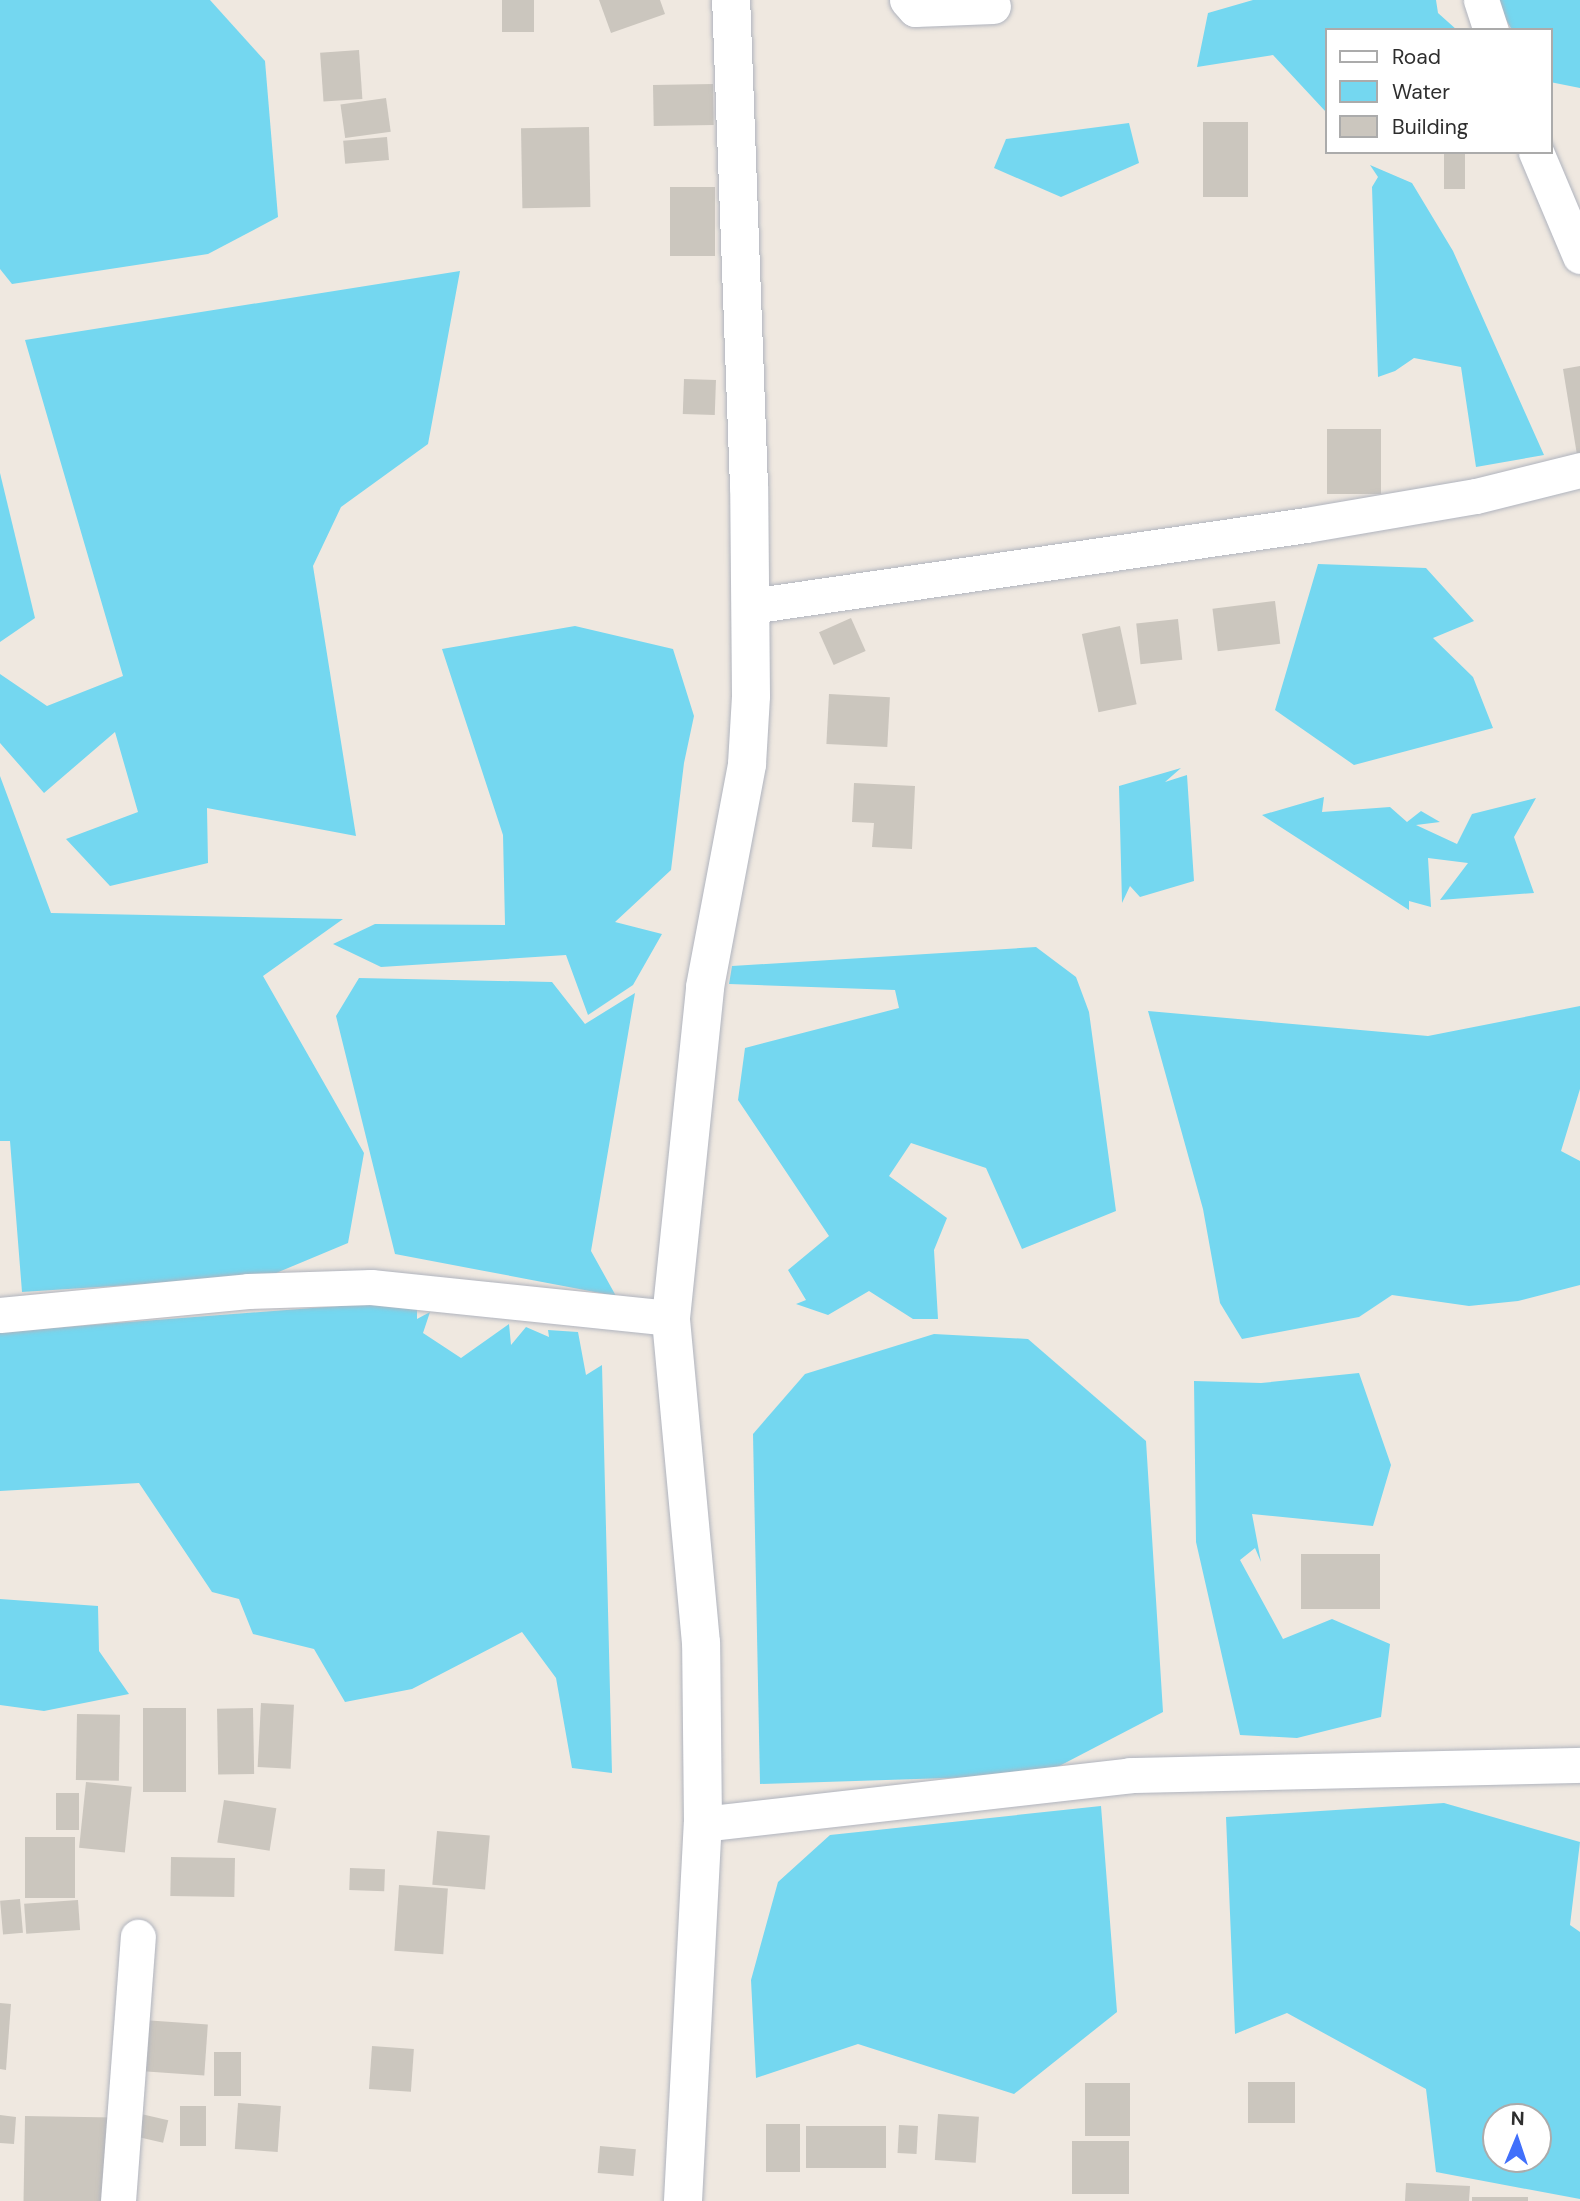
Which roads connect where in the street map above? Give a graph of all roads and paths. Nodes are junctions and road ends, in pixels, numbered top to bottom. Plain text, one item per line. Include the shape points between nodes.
1 (730, 0) edge
2 (907, 0) edge
3 (1481, 0) edge
4 (993, 6) dead end
5 (1490, 28) edge
6 (1537, 154) edge
7 (1580, 256) edge
8 (1580, 470) edge
9 (751, 606) junction
10 (0, 1315) edge
11 (671, 1318) junction
12 (1580, 1765) edge
13 (704, 1824) junction
14 (138, 1937) dead end
15 (118, 2201) edge
16 (683, 2201) edge

1 - 9 main road
2 - 4 street via 915,9
3 - 5 street
6 - 7 street
8 - 9 street via 1476,496 1319,523
9 - 11 main road via 747,764 705,987
10 - 11 street via 248,1291 371,1287
11 - 13 main road via 701,1643
12 - 13 street via 1130,1776
13 - 16 main road
14 - 15 street

